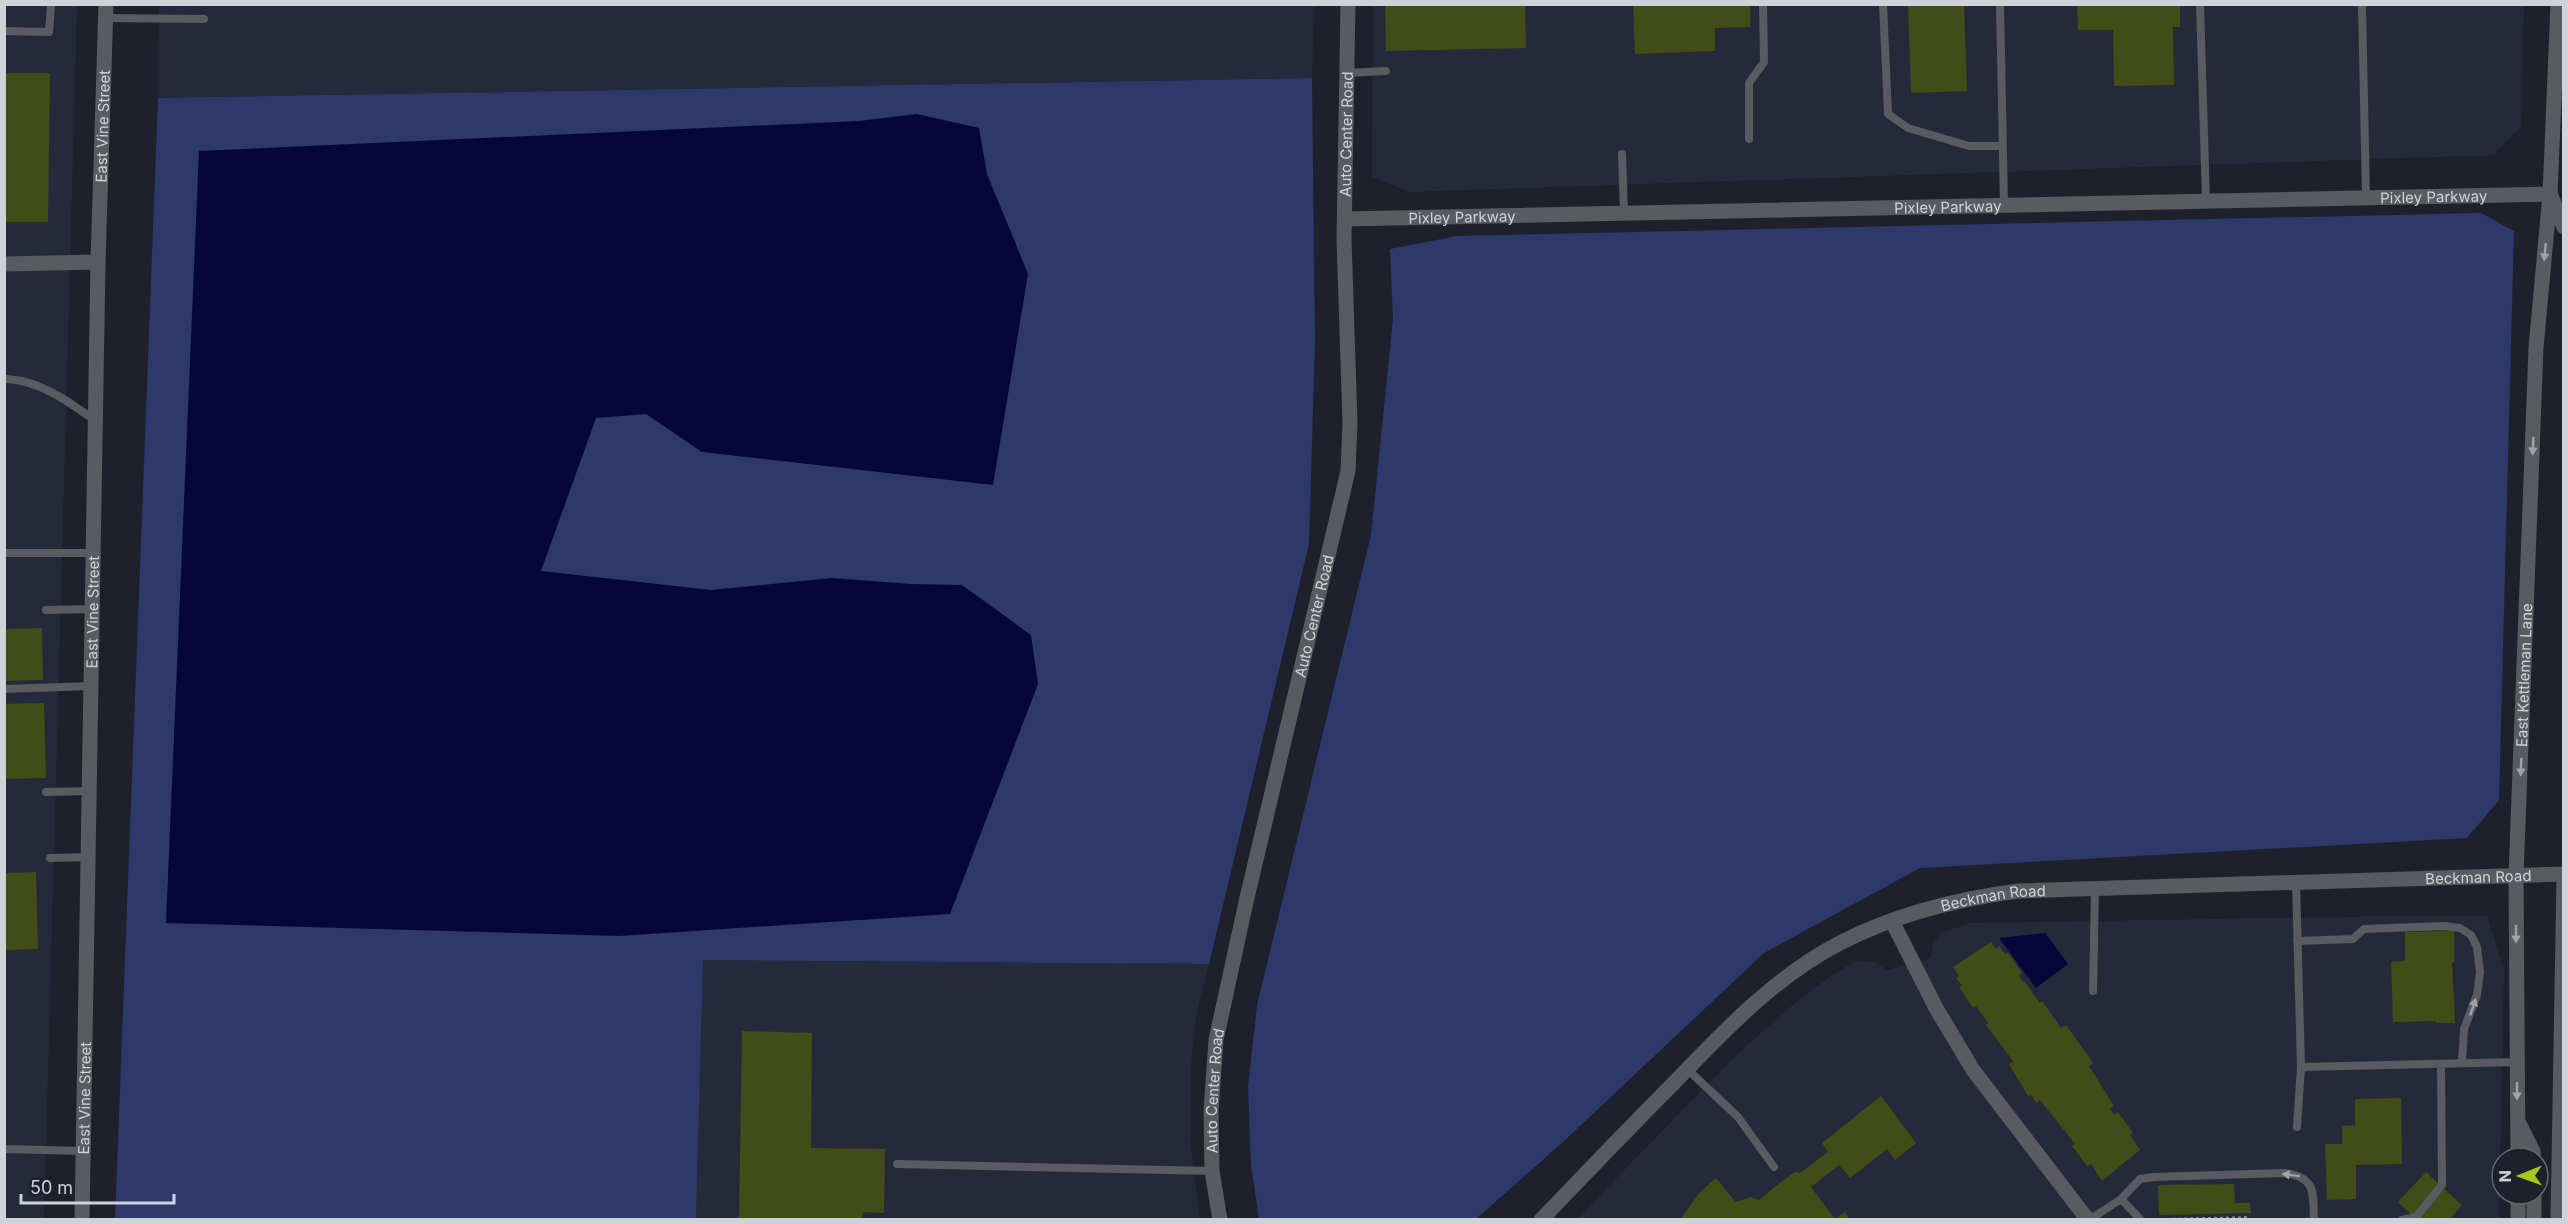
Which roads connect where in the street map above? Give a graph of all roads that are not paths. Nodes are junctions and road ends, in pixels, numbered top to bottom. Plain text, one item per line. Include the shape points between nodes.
1 (51, 4) edge
2 (1348, 4) edge
3 (1763, 4) edge
4 (1883, 4) edge
5 (2000, 4) edge
6 (2200, 4) edge
7 (2362, 4) edge
8 (2558, 4) edge
9 (106, 11) edge
10 (204, 19) dead end
11 (4, 32) edge
12 (1386, 70) dead end
13 (1347, 73) junction
14 (1749, 139) dead end
15 (2003, 146) junction
16 (1622, 154) dead end
17 (2550, 194) junction
18 (2366, 198) junction
19 (2206, 201) junction
20 (2004, 205) junction
21 (1624, 213) junction
22 (1345, 219) junction
23 (2564, 227) edge
24 (98, 262) junction
25 (4, 264) edge
26 (4, 380) edge
27 (97, 422) junction
28 (4, 553) edge
29 (95, 553) junction
30 (94, 609) junction
31 (46, 610) dead end
32 (92, 686) junction
33 (4, 689) edge
34 (90, 791) junction
35 (46, 792) dead end
36 (89, 857) junction
37 (50, 858) dead end
38 (2516, 876) junction
39 (2564, 876) edge
40 (2296, 883) junction
41 (2095, 888) junction
42 (1892, 921) junction
43 (2297, 941) junction
44 (2093, 991) dead end
45 (2517, 1062) junction
46 (2462, 1063) junction
47 (2441, 1064) junction
48 (2301, 1067) junction
49 (1687, 1069) junction
50 (2517, 1121) junction
51 (2297, 1127) dead end
52 (2518, 1146) edge
53 (2530, 1146) edge
54 (4, 1149) edge
55 (83, 1151) junction
56 (897, 1164) dead end
57 (1774, 1167) dead end
58 (1212, 1171) junction
59 (2121, 1198) junction
60 (1549, 1216) edge
61 (82, 1220) edge
62 (1220, 1220) edge
63 (2089, 1220) edge
64 (2141, 1220) edge
65 (2314, 1220) edge
66 (2402, 1220) edge
67 (2558, 1220) edge

1 - 11 lane via 49,32
2 - 13 street, Auto Center Road
3 - 14 lane via 1764,62 1749,83
4 - 15 lane via 1888,114 1908,128 1969,146
5 - 15 lane
6 - 19 lane
7 - 18 lane
8 - 17 street, East Kettleman Lane
9 - 10 lane
9 - 24 street, East Vine Street
12 - 13 lane
13 - 22 street, Auto Center Road
15 - 20 lane
16 - 21 lane
17 - 18 street, Pixley Parkway
17 - 23 street, East Kettleman Lane
17 -> 38 street, East Kettleman Lane via 2536,348
18 - 19 street, Pixley Parkway
19 - 20 street, Pixley Parkway
20 - 21 street, Pixley Parkway
21 - 22 street, Pixley Parkway
22 - 58 street, Auto Center Road via 1348,471 1216,1040
24 - 25 street
24 - 27 street, East Vine Street
26 - 27 lane via 20,379 40,388 70,402
27 - 29 street, East Vine Street
28 - 29 lane
29 - 30 street, East Vine Street
30 - 31 lane
30 - 32 street, East Vine Street
32 - 33 lane
32 - 34 street, East Vine Street
34 - 35 lane
34 - 36 street, East Vine Street
36 - 37 lane
36 - 55 street, East Vine Street
38 - 39 street, Beckman Road
38 - 40 street, Beckman Road
38 -> 45 street, East Kettleman Lane
39 - 67 street
40 - 41 street, Beckman Road
40 - 43 lane
41 - 42 street, Beckman Road via 1975,897
41 - 44 lane
42 - 49 street, Beckman Road via 1840,943 1802,966 1730,1025
42 - 63 street via 1973,1070
46 -> 43 lane via 2464,1029 2477,995 2480,972 2471,935 2460,928 2432,926 2364,929 2353,939
43 - 48 lane
45 - 46 lane
45 -> 50 street, East Kettleman Lane
46 - 47 lane
47 - 48 lane
47 - 66 lane via 2442,1185 2416,1217
48 - 51 lane
49 - 57 lane via 1738,1117
49 - 60 street, Beckman Road
50 - 52 street, East Kettleman Lane
50 - 53 street
54 - 55 lane
55 - 61 street, East Vine Street
56 - 58 lane
58 - 62 street, Auto Center Road
59 - 63 lane
59 - 64 lane
65 -> 59 lane via 2309,1182 2301,1175 2284,1173 2140,1179

